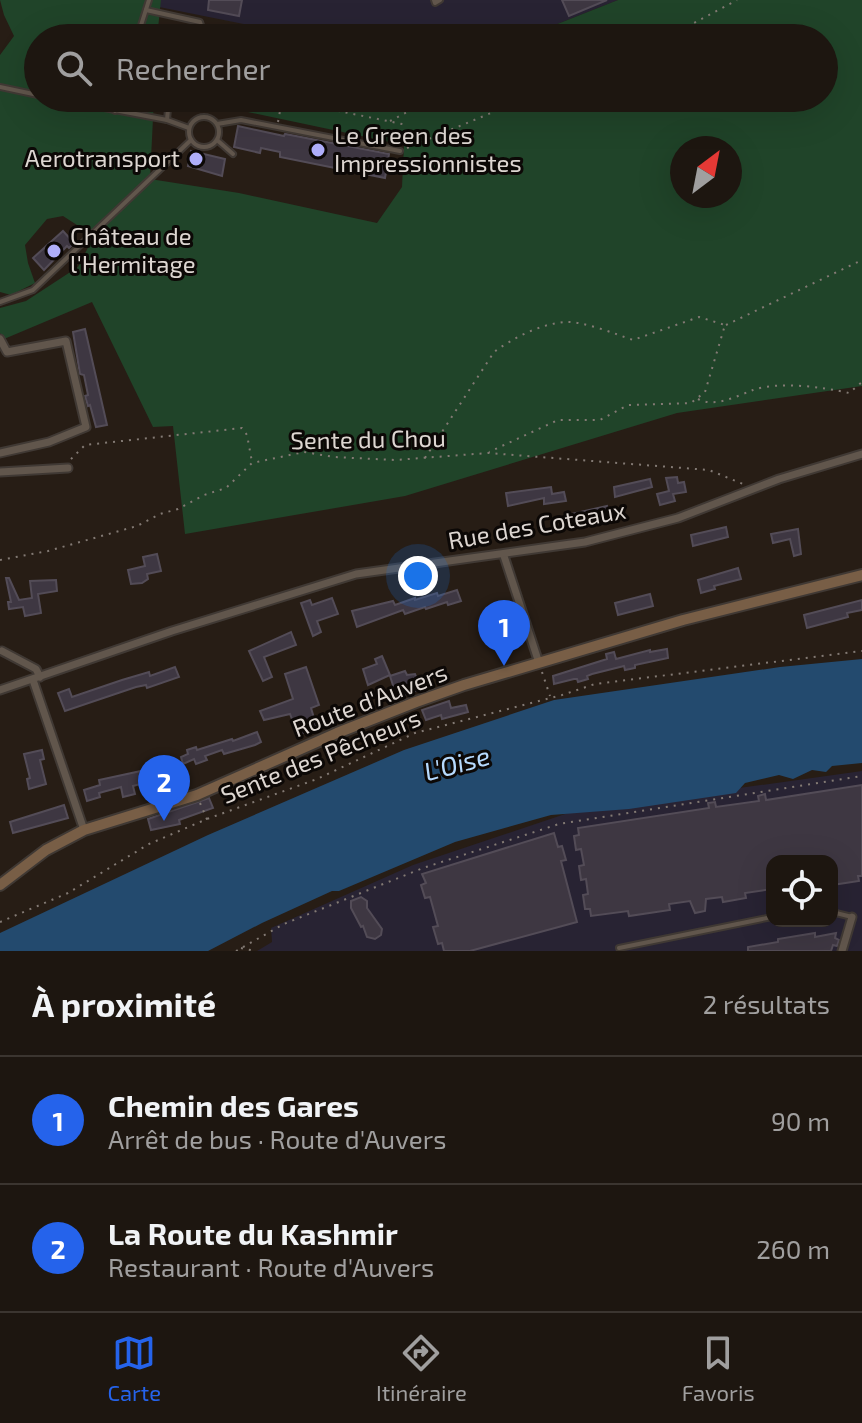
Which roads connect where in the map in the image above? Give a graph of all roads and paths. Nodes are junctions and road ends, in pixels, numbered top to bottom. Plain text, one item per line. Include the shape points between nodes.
1 (149, 0) edge
2 (434, 0) edge
3 (440, 0) edge
4 (737, 0) edge
5 (146, 10) junction
6 (142, 24) edge
7 (201, 24) edge
8 (692, 24) edge
9 (0, 87) edge
10 (24, 92) edge
11 (121, 112) edge
12 (168, 112) edge
13 (280, 112) edge
14 (343, 112) edge
15 (407, 112) edge
16 (493, 112) edge
17 (167, 120) junction
18 (389, 121) junction
19 (217, 124) junction
20 (407, 125) dead end
21 (277, 127) junction
22 (189, 128) junction
23 (191, 140) junction
24 (217, 140) junction
25 (400, 151) joint
26 (233, 154) dead end
27 (862, 260) edge
28 (0, 302) edge
29 (725, 325) junction
30 (0, 339) edge
31 (3, 354) edge
32 (862, 382) edge
33 (697, 399) junction
34 (1, 451) edge
35 (488, 453) junction
36 (862, 454) edge
37 (425, 458) junction
38 (252, 463) junction
39 (68, 468) joint
40 (0, 472) edge
41 (755, 489) junction
42 (504, 556) junction
43 (0, 560) edge
44 (862, 575) edge
45 (2, 651) edge
46 (862, 651) edge
47 (539, 663) junction
48 (36, 678) junction
49 (1, 691) edge
50 (550, 697) junction
51 (862, 776) edge
52 (197, 795) junction
53 (207, 819) junction
54 (209, 824) dead end
55 (84, 830) junction
56 (0, 885) edge
57 (838, 914) edge
58 (852, 917) joint
59 (766, 918) edge
60 (0, 922) edge
61 (240, 948) junction
62 (619, 948) dead end
63 (236, 951) edge
64 (255, 951) edge
65 (842, 951) edge

1 - 5 lane
2 - 3 lane
4 - 8 path
5 - 6 lane
5 - 7 lane
9 - 10 lane
11 - 17 lane
12 - 17 lane
13 - 21 path
14 - 18 path
15 - 18 path
16 - 25 path
17 - 22 lane
18 - 20 path
19 - 21 lane via 241,120
19 - 22 lane via 202,117
19 - 24 lane
21 - 25 lane
22 - 23 lane
23 - 24 lane via 204,147
23 - 28 lane via 33,290
24 - 26 lane
27 - 29 path
29 - 33 path via 705,392
29 - 37 path via 699,317 633,340 566,322 534,330 494,352
30 - 31 street
31 - 34 street via 66,341 86,427 49,442
32 - 33 path via 849,393 817,386 758,388 705,403
33 - 35 path via 628,405 600,420 558,420
35 - 37 path, Sente du Chou
35 - 41 path, Sente du Chou via 709,470
36 - 41 street, Rue des Coteaux
37 - 38 path, Sente du Chou via 304,452
38 - 39 path via 242,428 85,445
38 - 43 path, Sente du Chou via 226,488 137,526
39 - 40 street
41 - 42 street, Rue des Coteaux via 662,522
42 - 47 street
42 - 48 street, Rue des Coteaux via 356,574
44 - 47 main road, Route d'Auvers
45 - 48 street via 36,669
46 - 50 path, Sente des Pêcheurs via 624,679
47 - 50 path
47 - 52 main road, Route d'Auvers via 416,702
48 - 49 street, Rue des Coteaux
48 - 55 street
50 - 53 path, Sente des Pêcheurs via 415,733 317,779
51 - 61 path via 559,824 423,868 284,924
52 - 53 path
52 - 55 main road, Route d'Auvers
53 - 54 path
53 - 60 path, Sente des Pêcheurs via 149,844 68,893
55 - 56 main road, Route d'Auvers via 36,856
57 - 58 lane
58 - 65 street
59 - 62 lane
61 - 63 path
61 - 64 path

